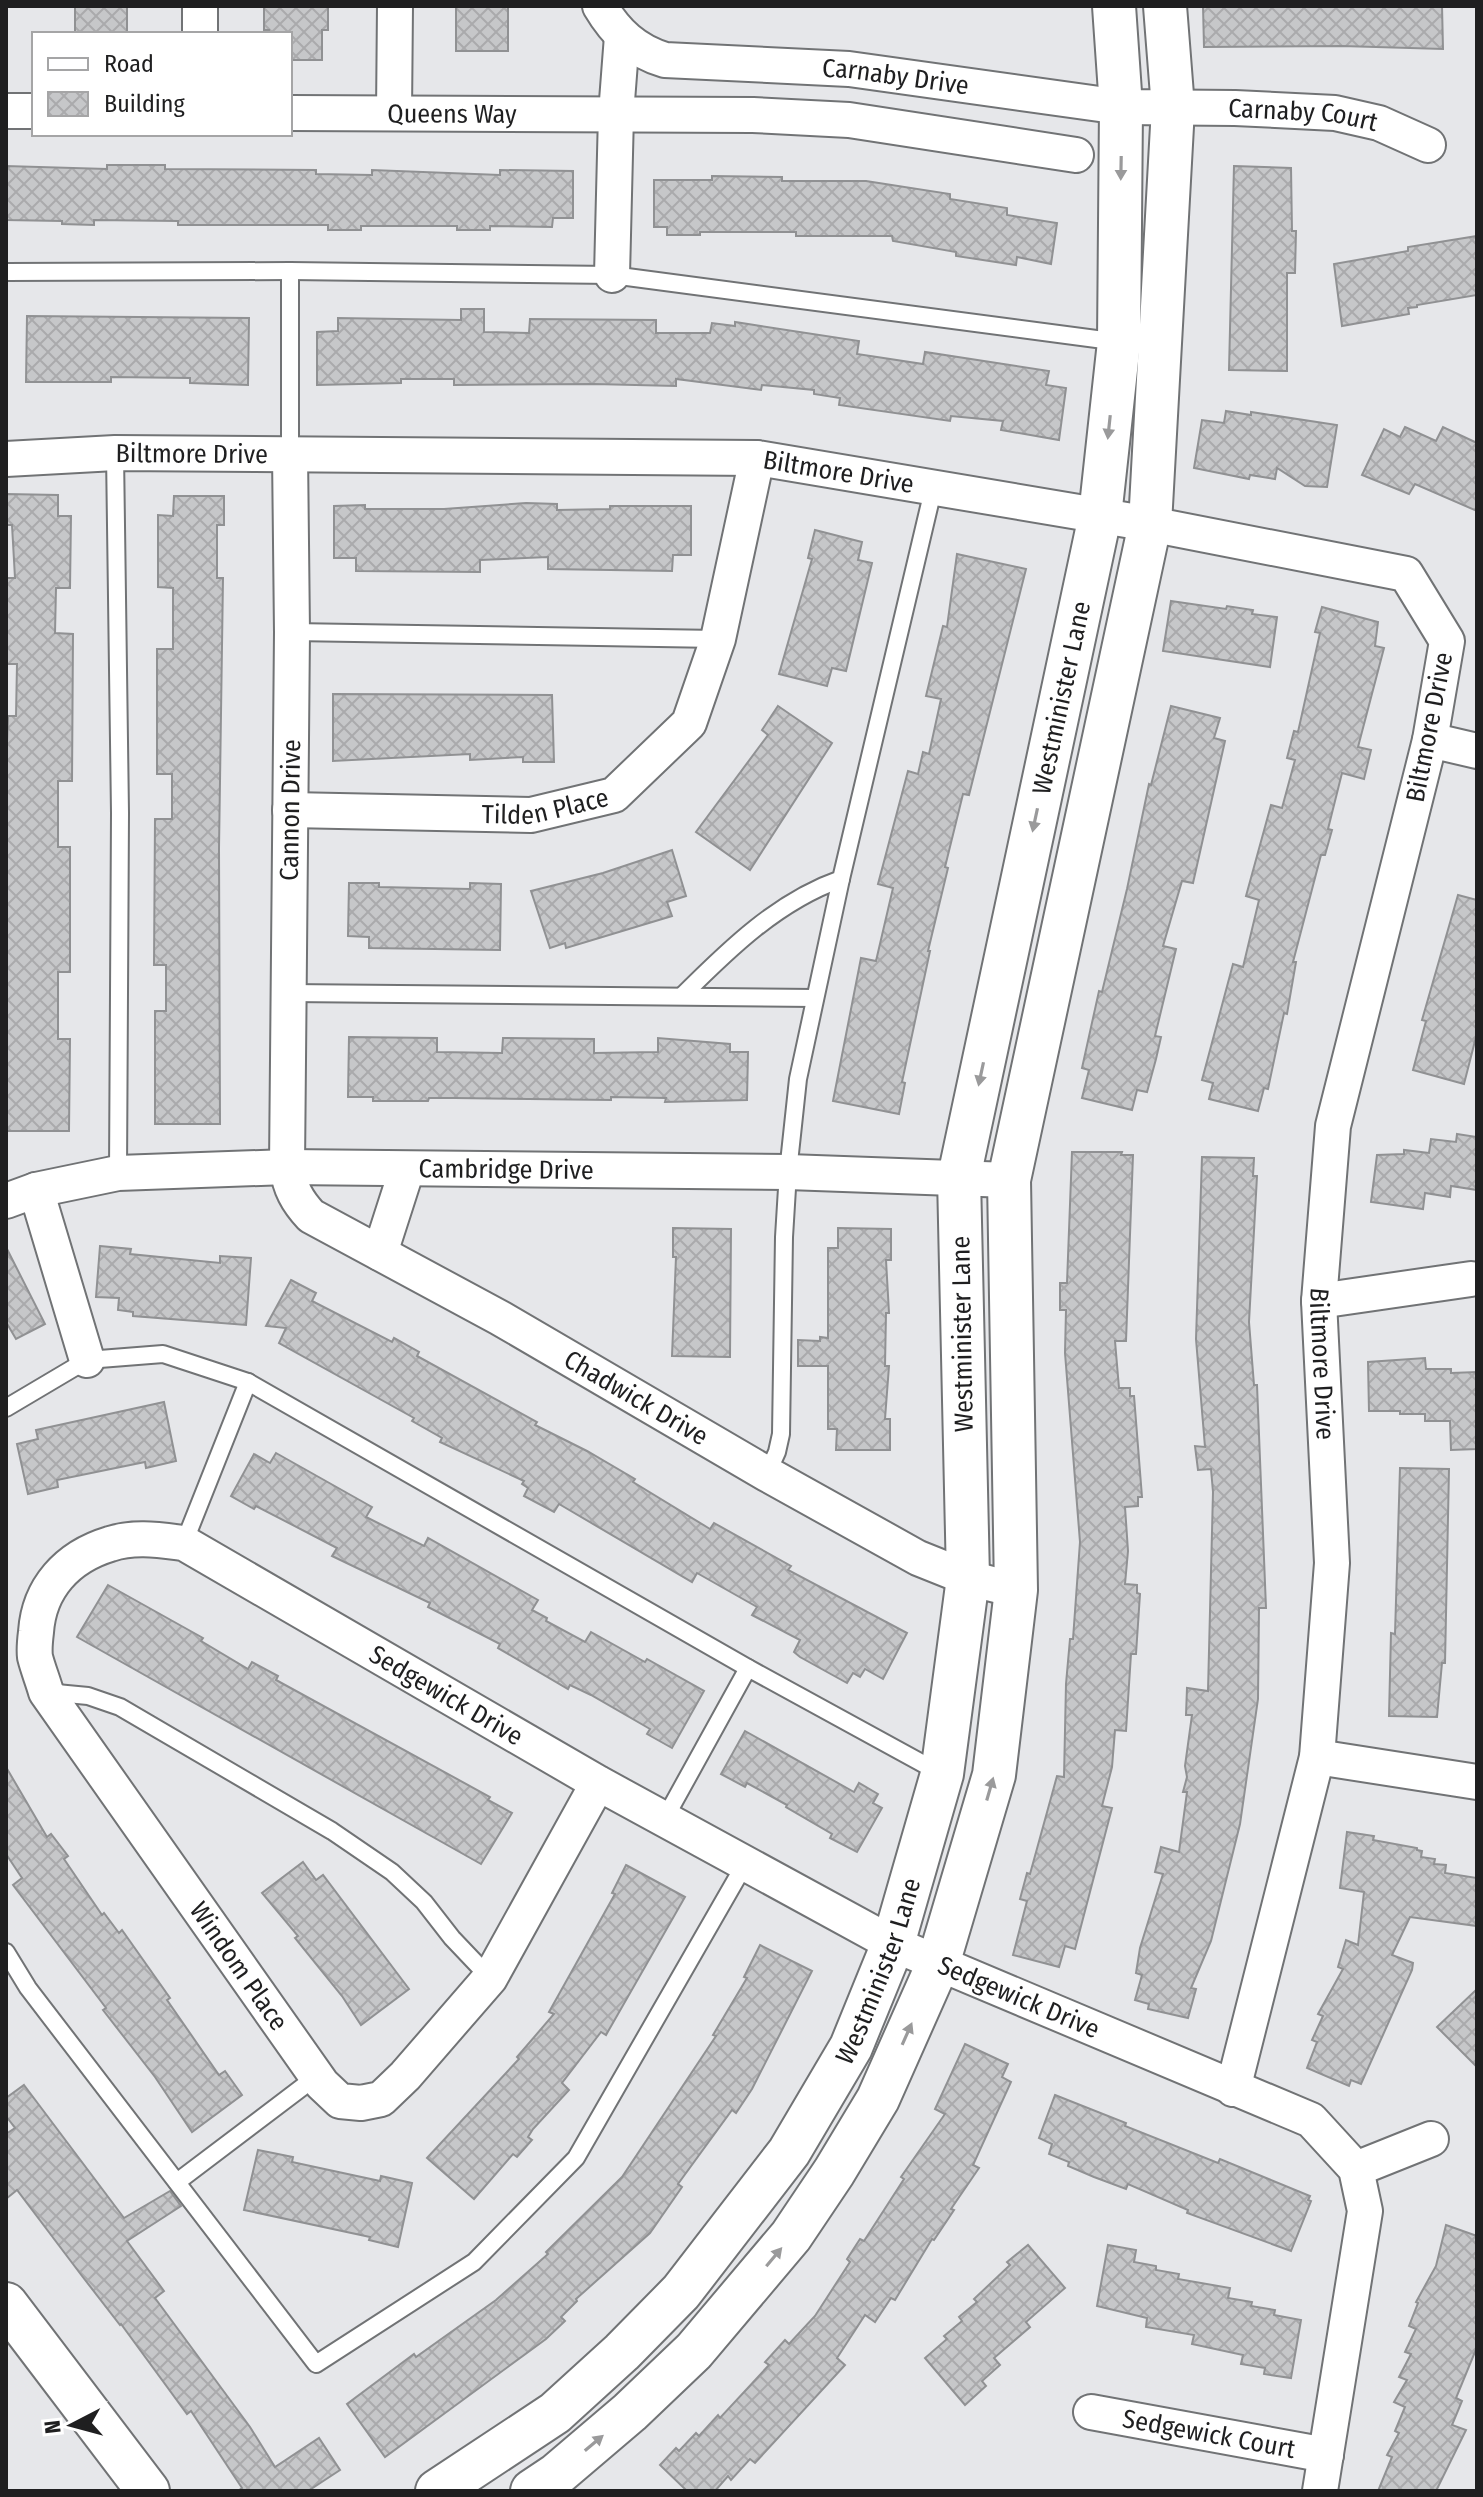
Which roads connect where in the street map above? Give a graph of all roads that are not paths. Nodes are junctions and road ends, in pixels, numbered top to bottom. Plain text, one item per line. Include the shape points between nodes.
1 (200, 6) edge
2 (395, 6) edge
3 (600, 6) edge
4 (1114, 6) edge
5 (1165, 6) edge
6 (200, 32) edge
7 (622, 36) junction
8 (849, 69) junction
9 (1121, 107) junction
10 (1173, 108) junction
11 (6, 111) edge
12 (32, 111) edge
13 (292, 113) edge
14 (394, 113) junction
15 (616, 114) junction
16 (849, 120) junction
17 (1428, 145) dead end
18 (1076, 155) dead end
19 (290, 271) junction
20 (6, 272) edge
21 (612, 275) junction
22 (1119, 342) junction
23 (115, 453) junction
24 (290, 453) junction
25 (757, 458) junction
26 (6, 459) edge
27 (934, 486) junction
28 (1100, 516) junction
29 (1150, 524) junction
30 (292, 632) junction
31 (718, 639) junction
32 (1430, 740) junction
33 (1477, 751) edge
34 (290, 810) junction
35 (841, 879) junction
36 (288, 993) junction
37 (683, 995) junction
38 (815, 998) junction
39 (287, 1167) junction
40 (407, 1169) junction
41 (788, 1172) junction
42 (118, 1173) junction
43 (959, 1177) junction
44 (1009, 1180) junction
45 (21, 1196) edge
46 (380, 1253) junction
47 (1471, 1279) dead end
48 (1319, 1301) junction
49 (87, 1360) junction
50 (248, 1382) junction
51 (6, 1408) edge
52 (767, 1474) junction
53 (184, 1543) junction
54 (968, 1578) junction
55 (1016, 1590) junction
56 (748, 1668) junction
57 (46, 1692) junction
58 (1317, 1757) junction
59 (942, 1774) junction
60 (1477, 1782) edge
61 (598, 1783) junction
62 (664, 1820) junction
63 (745, 1864) junction
64 (893, 1944) junction
65 (6, 1952) edge
66 (938, 1964) junction
67 (490, 1978) junction
68 (317, 2076) junction
69 (1233, 2089) junction
70 (1431, 2139) dead end
71 (1356, 2169) junction
72 (177, 2182) junction
73 (6, 2304) edge
74 (1091, 2412) dead end
75 (1326, 2455) junction
76 (148, 2491) edge
77 (437, 2491) edge
78 (532, 2491) edge
79 (1320, 2491) edge

1 - 6 street
2 - 14 street
3 - 7 street, Carnaby Drive
4 - 9 street, Westminister Lane
5 - 10 street, Westminister Lane
7 - 8 street, Carnaby Drive via 646,54 665,60
7 - 15 street
8 - 9 street, Carnaby Drive
8 - 16 street
9 - 10 street, Carnaby Drive
9 -> 22 street, Westminister Lane
10 - 17 street, Carnaby Court via 1335,113 1379,123
10 - 29 street, Westminister Lane
11 - 12 street
13 - 14 street, Queens Way
14 - 15 street, Queens Way
15 - 16 street, Queens Way
15 - 21 street
16 - 18 street, Queens Way
19 - 20 lane
19 - 21 lane
19 - 24 lane
21 - 22 lane
22 -> 28 street, Westminister Lane
23 - 24 street, Biltmore Drive
23 - 26 street, Biltmore Drive
23 - 42 lane
24 - 25 street, Biltmore Drive
24 - 30 street, Cannon Drive
25 - 27 street, Biltmore Drive
25 - 31 street, Tilden Place
27 - 28 street, Biltmore Drive
27 - 35 lane
28 - 29 street, Biltmore Drive
28 -> 43 street, Westminister Lane
29 - 32 street, Biltmore Drive via 1406,574 1447,641
29 - 44 street, Westminister Lane
30 - 31 lane
30 - 34 street, Cannon Drive
31 - 34 street, Tilden Place via 689,723 614,795 531,815
32 - 33 street
32 - 48 street, Biltmore Drive via 1333,1126
34 - 36 street, Cannon Drive
35 - 37 lane via 800,897 762,923
35 - 38 lane
36 - 37 lane
36 - 39 street, Cannon Drive
37 - 38 lane
38 - 41 lane via 798,1079
39 - 40 street, Cambridge Drive
39 - 42 street, Cambridge Drive
39 - 46 street, Chadwick Drive via 297,1200 311,1216
40 - 41 street, Cambridge Drive
40 - 46 street
41 - 43 street, Cambridge Drive
41 - 52 lane via 781,1434
42 - 45 street, Cambridge Drive
43 - 44 street, Cambridge Drive
43 - 54 street, Westminister Lane
44 - 55 street, Westminister Lane
45 - 49 street
46 - 52 street, Chadwick Drive
47 - 48 street
48 - 58 street, Biltmore Drive via 1332,1563
49 - 50 lane via 163,1354
49 - 51 lane
50 - 53 lane
50 - 56 lane
52 - 54 street, Chadwick Drive via 918,1558
53 - 57 street, Windom Place via 111,1543 61,1571 47,1587 37,1615 35,1654
53 - 61 street, Sedgewick Drive
54 - 55 street, Chadwick Drive
54 - 59 street, Westminister Lane
66 -> 55 street, Westminister Lane via 994,1775
56 - 59 lane
56 - 62 lane
57 - 67 lane via 88,1696 120,1707 332,1831 392,1872
57 - 68 street, Windom Place
58 - 60 street
58 - 69 street, Biltmore Drive
59 - 64 street, Westminister Lane
61 - 62 street, Sedgewick Drive
61 - 67 street, Windom Place
62 - 63 street, Sedgewick Drive
63 - 64 street, Sedgewick Drive
63 - 72 lane via 576,2158 474,2262 316,2364
64 - 66 street, Sedgewick Drive
64 - 77 street, Westminister Lane via 851,2047 789,2152 681,2292 555,2413
65 - 72 lane
66 - 69 street, Sedgewick Drive
78 -> 66 street, Westminister Lane via 694,2351 791,2236 878,2099
67 - 68 street, Windom Place via 381,2099 340,2101
68 - 72 lane
69 - 71 street, Sedgewick Drive via 1311,2120
70 - 71 street
71 - 75 street via 1365,2211
73 - 76 street
74 - 75 street, Sedgewick Court
75 - 79 street

